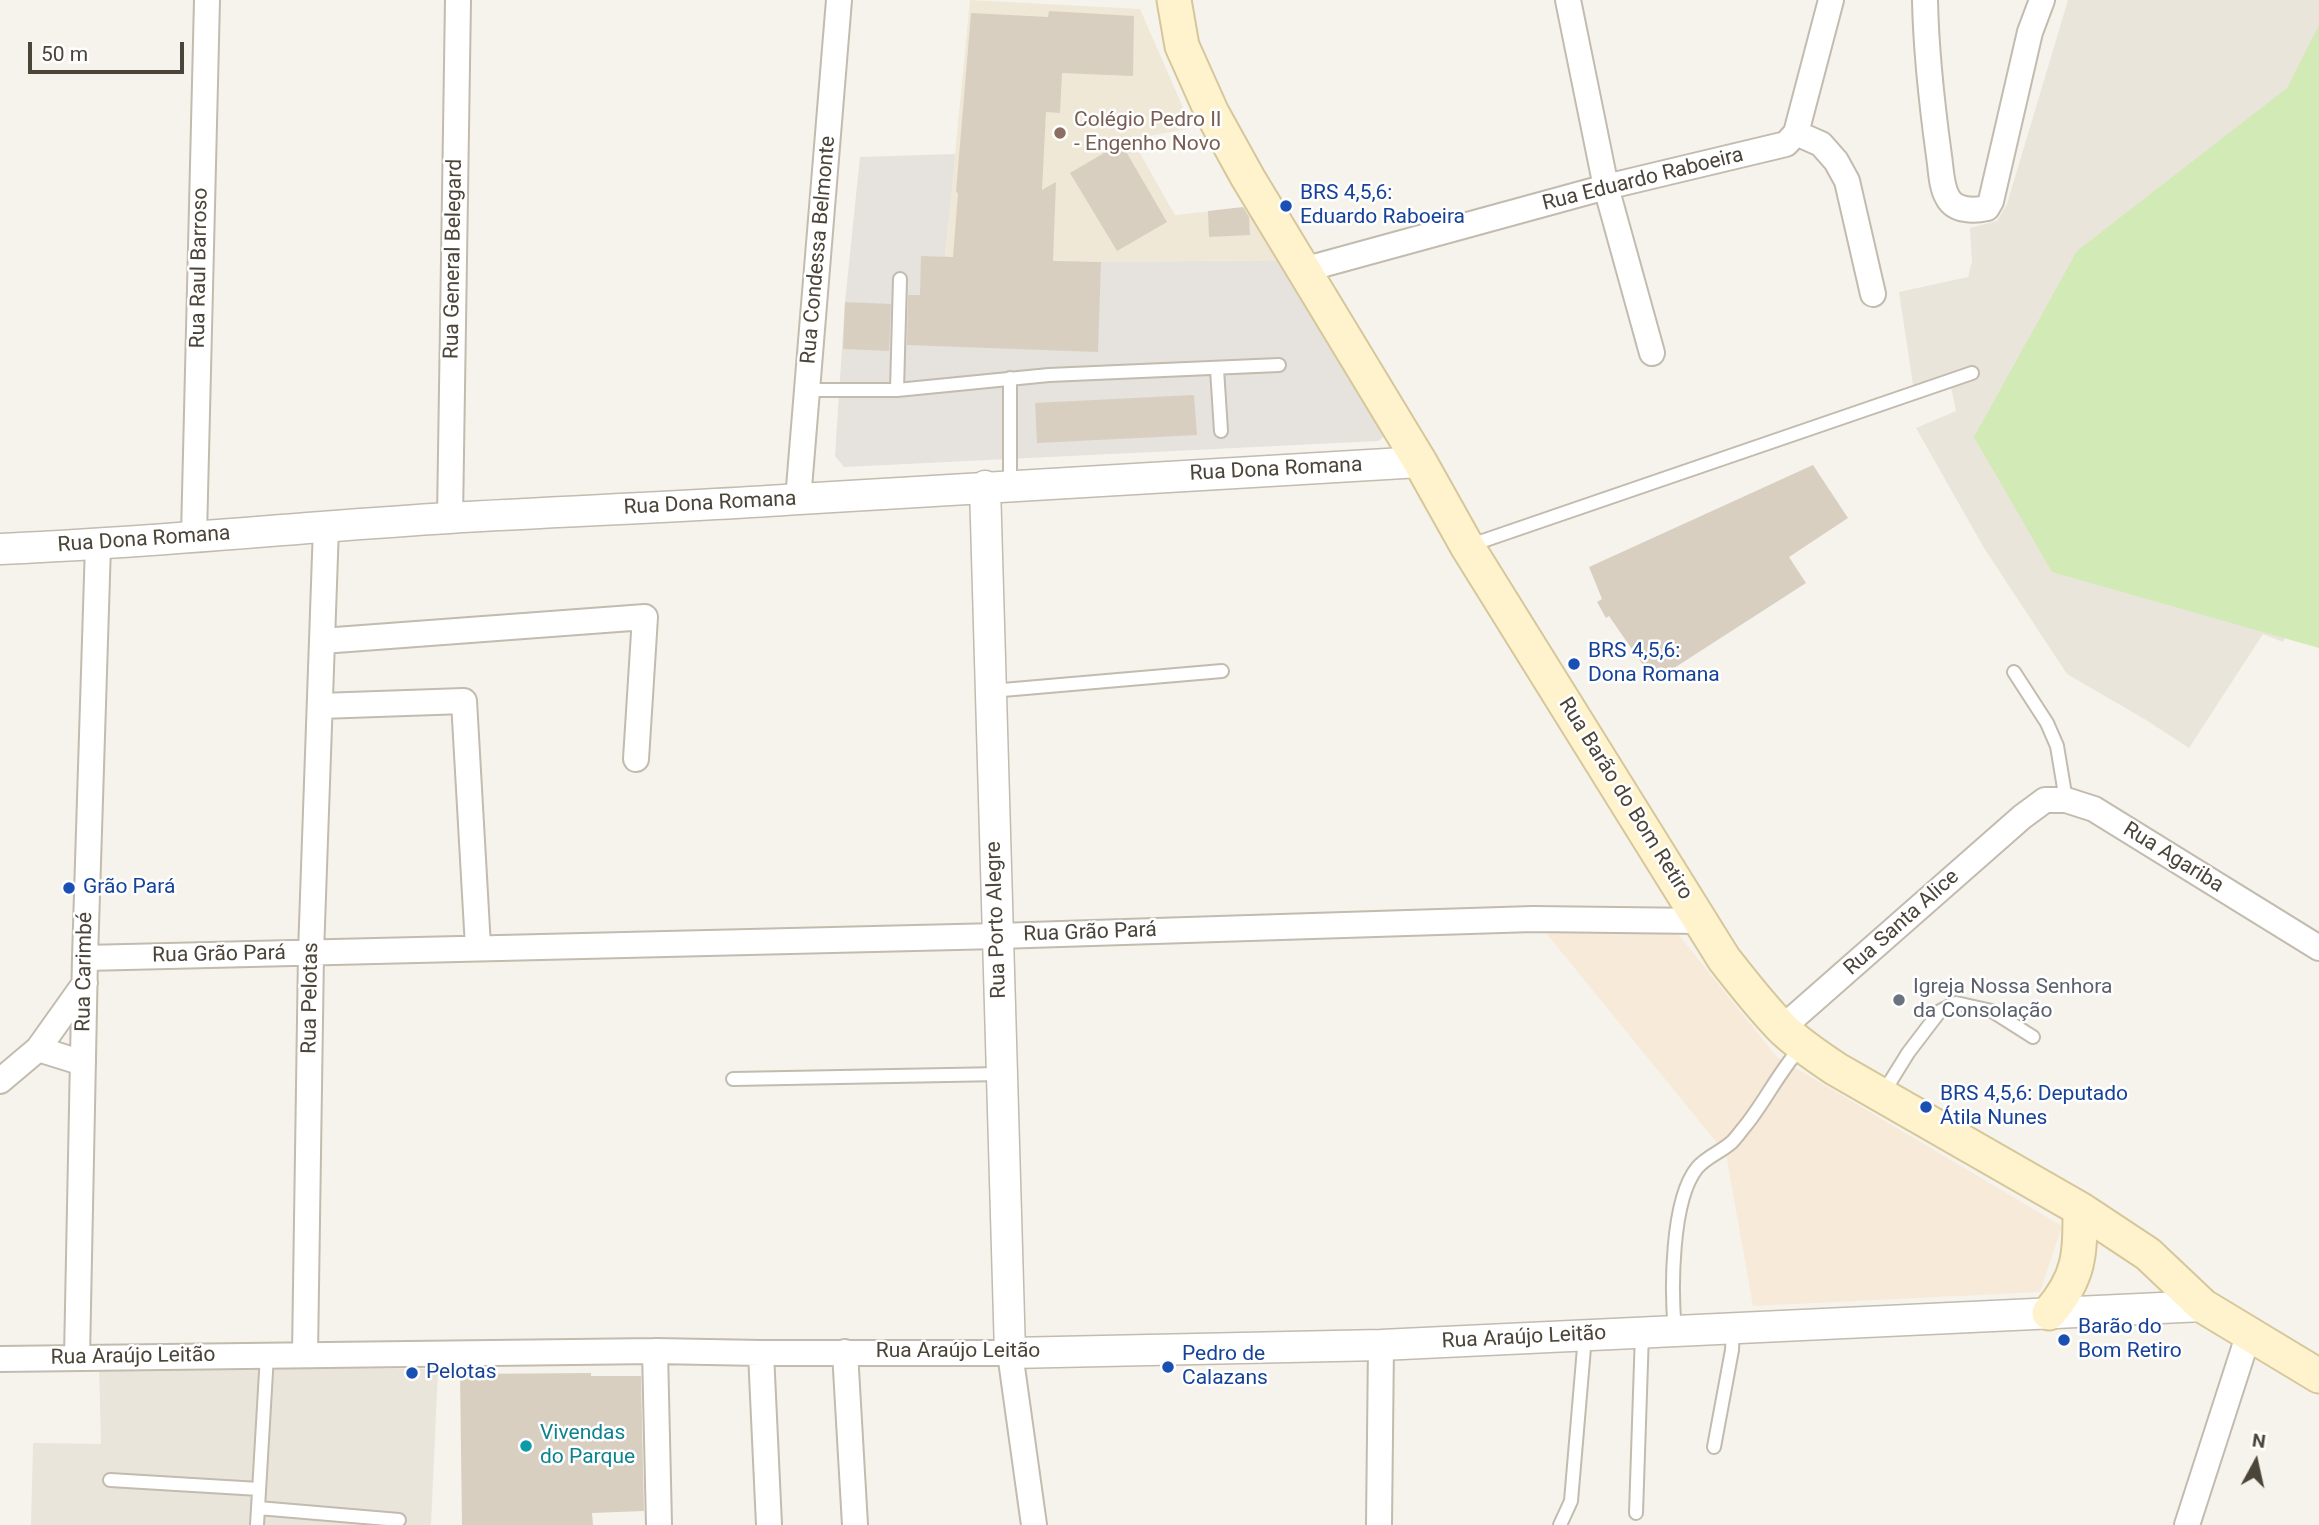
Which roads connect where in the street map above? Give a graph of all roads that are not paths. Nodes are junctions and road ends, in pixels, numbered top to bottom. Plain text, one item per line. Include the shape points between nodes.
1 (207, 0) edge
2 (458, 0) edge
3 (839, 0) edge
4 (1174, 0) edge
5 (1568, 0) edge
6 (1831, 0) edge
7 (1925, 0) edge
8 (2042, 0) edge
9 (1796, 133) junction
10 (1606, 187) junction
11 (1303, 270) junction
12 (900, 279) dead end
13 (1873, 294) dead end
14 (1651, 353) dead end
15 (1279, 365) dead end
16 (1217, 369) junction
17 (1972, 373) dead end
18 (1010, 378) junction
19 (807, 390) junction
20 (897, 390) junction
21 (1221, 431) dead end
22 (1419, 462) junction
23 (998, 485) junction
24 (798, 499) junction
25 (450, 518) junction
26 (326, 527) junction
27 (194, 536) junction
28 (98, 545) junction
29 (1467, 547) junction
30 (0, 549) edge
31 (322, 641) junction
32 (1222, 671) dead end
33 (2014, 672) dead end
34 (991, 691) junction
35 (320, 706) junction
36 (636, 759) dead end
37 (2066, 800) junction
38 (1701, 921) junction
39 (998, 936) junction
40 (478, 947) junction
41 (2319, 948) edge
42 (311, 953) junction
43 (85, 958) junction
44 (85, 983) junction
45 (1792, 1037) junction
46 (2033, 1037) dead end
47 (38, 1049) junction
48 (83, 1063) junction
49 (1001, 1074) junction
50 (733, 1079) dead end
51 (0, 1081) edge
52 (1882, 1095) junction
53 (2080, 1209) junction
54 (2203, 1306) junction
55 (2049, 1313) junction
56 (1732, 1328) junction
57 (1675, 1331) junction
58 (1642, 1333) junction
59 (2249, 1333) junction
60 (1585, 1335) junction
61 (1381, 1345) junction
62 (655, 1351) junction
63 (845, 1352) junction
64 (761, 1353) junction
65 (1010, 1353) junction
66 (305, 1354) junction
67 (267, 1355) junction
68 (77, 1357) junction
69 (0, 1360) edge
70 (2319, 1376) edge
71 (1714, 1447) dead end
72 (110, 1480) dead end
73 (259, 1489) junction
74 (258, 1508) junction
75 (1636, 1513) dead end
76 (399, 1520) dead end
77 (257, 1525) edge
78 (659, 1525) edge
79 (769, 1525) edge
80 (855, 1525) edge
81 (1034, 1525) edge
82 (1379, 1525) edge
83 (1560, 1525) edge
84 (2188, 1525) edge

1 - 27 street, Rua Raul Barroso
2 - 25 street, Rua General Belegard
3 - 19 street, Rua Condessa Belmonte
4 - 11 main road, Rua Barão do Bom Retiro via 1182,46 1212,113
5 - 10 street
6 - 9 street
7 - 8 street via 1943,183 1948,199 1956,206 1978,211 1991,201 2030,32
9 - 10 street, Rua Eduardo Raboeira via 1786,144
9 - 13 street via 1821,144 1847,181
10 - 11 street, Rua Eduardo Raboeira
10 - 14 street
11 - 22 main road, Rua Barão do Bom Retiro
12 - 20 lane
15 - 16 lane
16 - 18 lane
16 - 21 lane
17 - 29 lane
18 - 20 lane
18 - 23 lane
19 - 20 lane
19 - 24 street, Rua Condessa Belmonte
22 - 23 street, Rua Dona Romana
22 - 29 main road, Rua Barão do Bom Retiro
23 - 24 street, Rua Dona Romana
23 - 34 street, Rua Porto Alegre
24 - 25 street, Rua Dona Romana
25 - 26 street, Rua Dona Romana
26 - 27 street, Rua Dona Romana
26 - 31 street, Rua Pelotas
27 - 28 street, Rua Dona Romana
28 - 30 street, Rua Dona Romana
28 - 43 street, Rua Carimbé
29 - 38 main road, Rua Barão do Bom Retiro
31 - 35 street, Rua Pelotas
31 - 36 street via 645,617
32 - 34 lane
33 - 37 lane via 2057,746
34 - 39 street, Rua Porto Alegre
35 - 40 street via 464,701
35 - 42 street, Rua Pelotas
37 - 41 street, Rua Agariba via 2094,809
37 - 45 street, Rua Santa Alice via 2045,800 2022,817
38 - 39 street, Rua Grão Pará via 1533,919
38 - 45 main road, Rua Barão do Bom Retiro via 1724,959
39 - 40 street, Rua Grão Pará
39 - 49 street, Rua Porto Alegre
40 - 42 street, Rua Grão Pará
42 - 43 street, Rua Grão Pará
42 - 66 street, Rua Pelotas
43 - 44 street, Rua Carimbé
44 - 47 street
44 - 48 street, Rua Carimbé
45 - 52 main road, Rua Barão do Bom Retiro
45 - 57 lane via 1792,1057 1748,1123 1732,1142 1698,1167 1684,1188 1672,1294
46 - 52 lane via 1992,1012 1956,1003 1940,1011
47 - 48 street
47 - 51 street
48 - 68 street, Rua Carimbé
49 - 50 lane
49 - 65 street, Rua Porto Alegre
52 - 53 main road, Rua Barão do Bom Retiro
53 - 54 main road, Rua Barão do Bom Retiro via 2148,1254
53 - 55 main road via 2074,1276
54 - 55 street, Rua Araújo Leitão
54 - 59 main road, Rua Barão do Bom Retiro
55 - 56 street, Rua Araújo Leitão
56 - 57 street, Rua Araújo Leitão
56 - 71 lane
57 - 58 street, Rua Araújo Leitão
58 - 60 street, Rua Araújo Leitão
58 - 75 lane
59 - 70 main road, Rua Barão do Bom Retiro
59 - 84 street
60 - 61 street, Rua Araújo Leitão
60 - 83 lane via 1571,1501
61 - 65 street, Rua Araújo Leitão
61 - 82 street
62 - 64 street, Rua Araújo Leitão
62 - 66 street, Rua Araújo Leitão
62 - 78 street
63 - 64 street, Rua Araújo Leitão
63 - 65 street, Rua Araújo Leitão
63 - 80 street, Rua Araújo Leitão
64 - 79 street
65 - 81 street
66 - 67 street, Rua Araújo Leitão
67 - 68 street, Rua Araújo Leitão
67 - 73 lane
68 - 69 street, Rua Araújo Leitão
72 - 73 lane
73 - 74 lane
74 - 76 lane
74 - 77 lane

